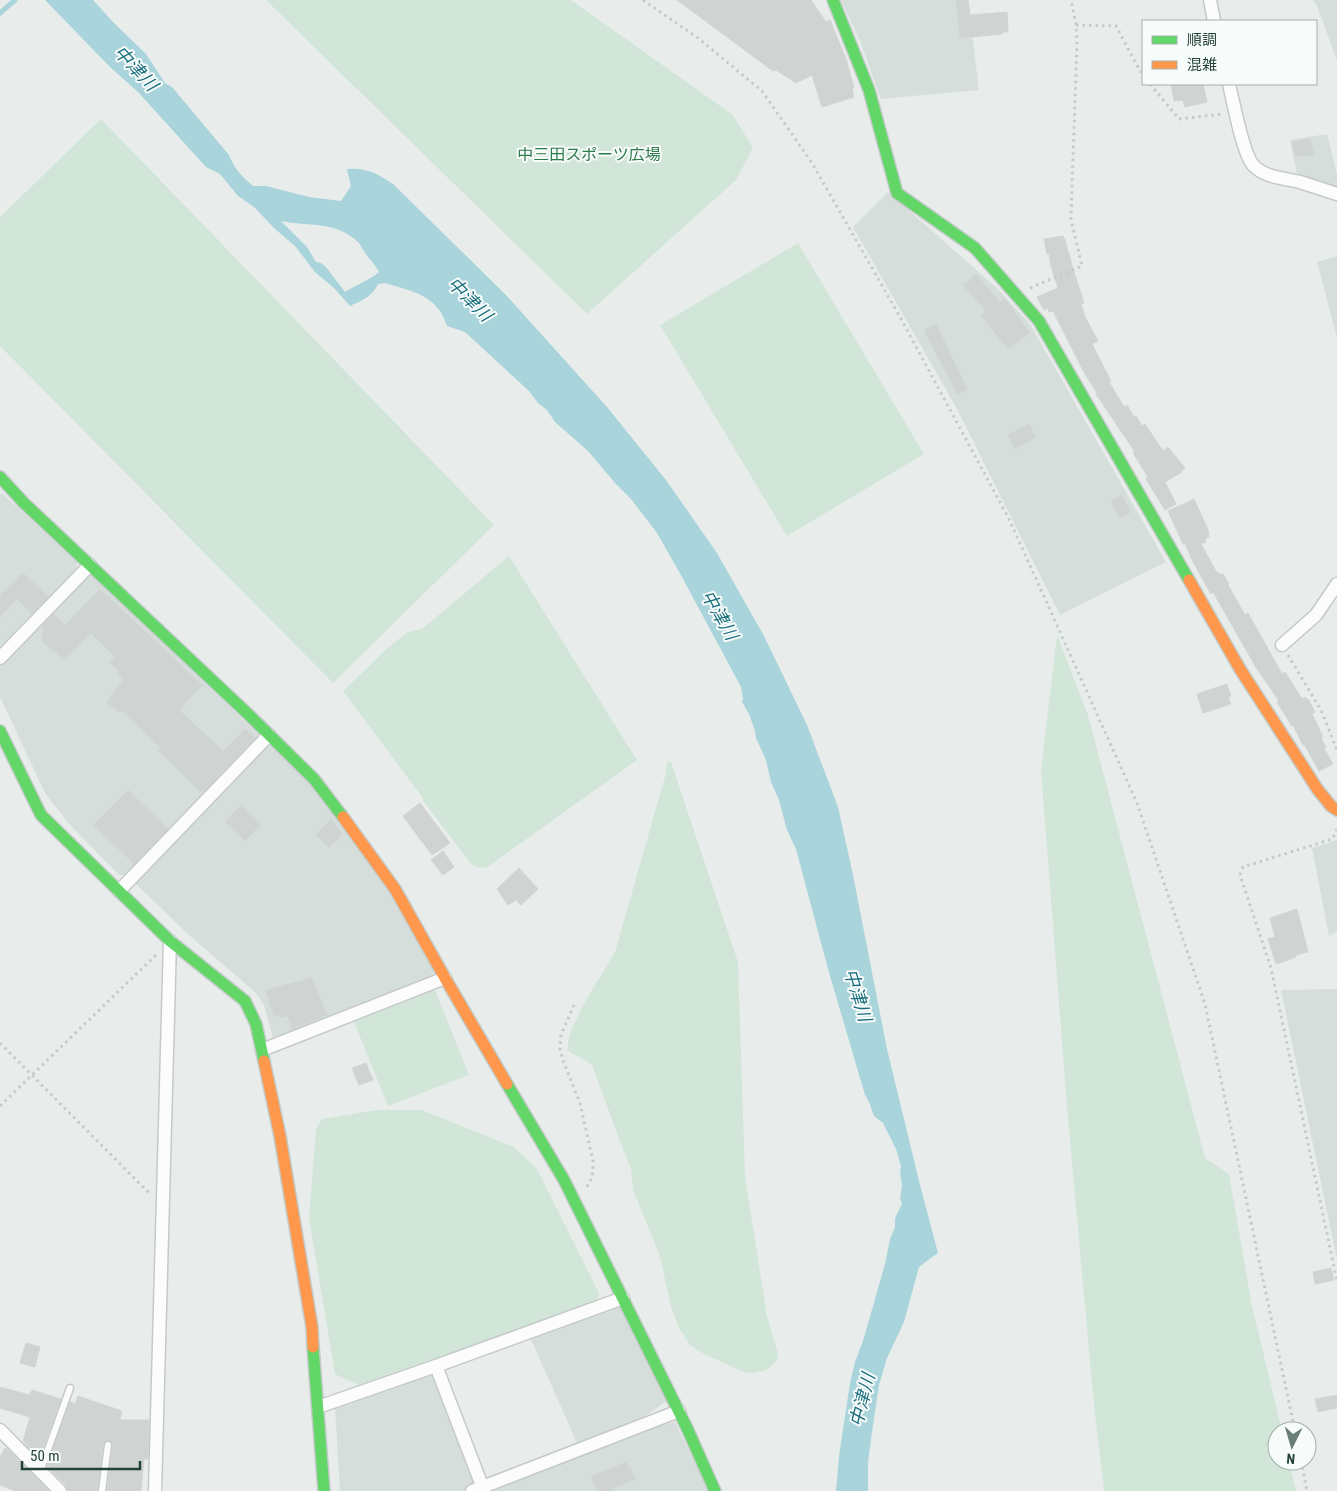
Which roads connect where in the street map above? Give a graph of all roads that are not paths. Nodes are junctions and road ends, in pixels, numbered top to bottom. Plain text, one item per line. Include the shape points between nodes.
1 (832, 0) edge
2 (1210, 0) edge
3 (1214, 20) edge
4 (1229, 85) edge
5 (1337, 194) edge
6 (0, 477) edge
7 (90, 565) junction
8 (1337, 584) edge
9 (1282, 644) road end
10 (0, 658) edge
11 (0, 731) edge
12 (269, 735) junction
13 (1337, 810) edge
14 (119, 891) junction
15 (170, 941) junction
16 (445, 978) junction
17 (262, 1050) junction
18 (623, 1298) junction
19 (436, 1366) junction
20 (70, 1388) dead end
21 (318, 1407) junction
22 (678, 1411) junction
23 (0, 1430) edge
24 (108, 1445) dead end
25 (40, 1472) junction
26 (479, 1490) edge
27 (60, 1491) edge
28 (102, 1491) edge
29 (156, 1491) edge
30 (324, 1491) edge
31 (715, 1491) edge

1 - 13 street via 869,90 897,192 974,248 1039,321 1240,669 1318,790
2 - 3 street
4 - 5 street via 1246,152 1253,165 1264,173
6 - 7 street
7 - 10 street
7 - 12 street
8 - 9 street via 1316,614
11 - 14 street via 41,814
12 - 14 street
12 - 16 street via 314,779 370,852 395,889
14 - 15 street
15 - 17 street via 245,1001 256,1024
15 - 29 street
16 - 17 street
16 - 18 street via 574,1200
17 - 21 street via 312,1327
18 - 19 street
18 - 22 street
19 - 21 street
19 - 26 street
20 - 25 lane
21 - 30 street
22 - 26 street
22 - 31 street
23 - 25 street
24 - 28 lane
25 - 27 street

